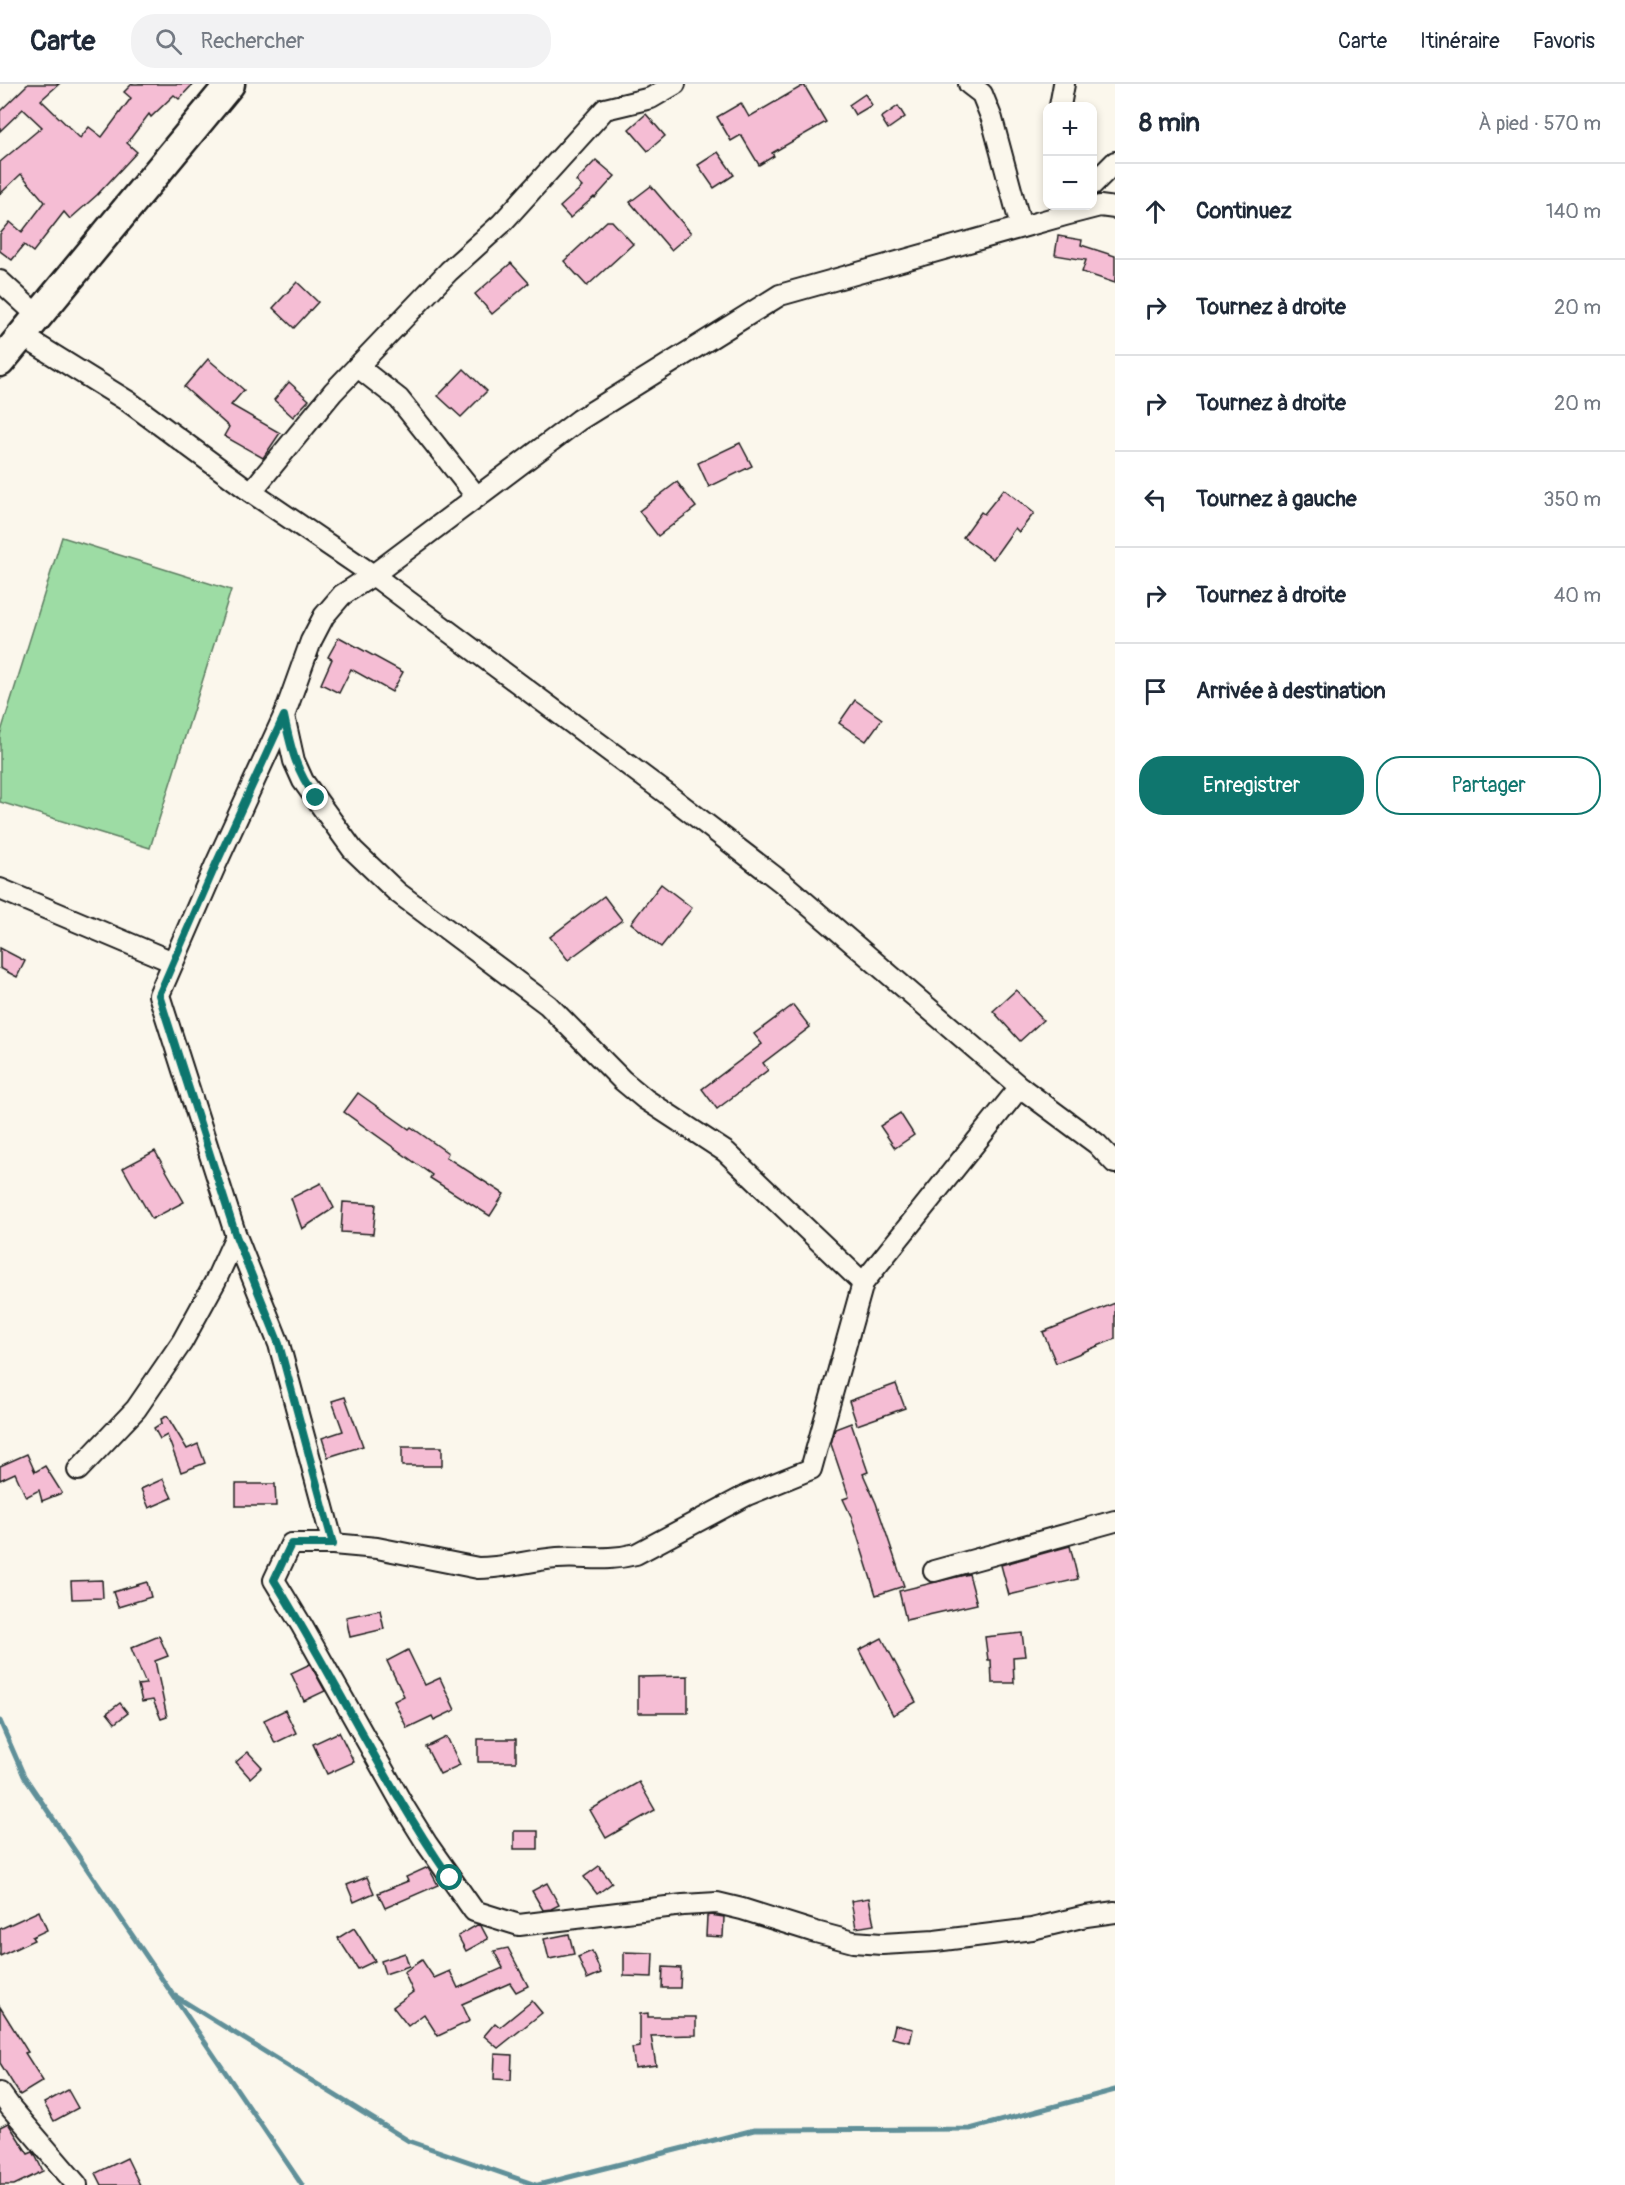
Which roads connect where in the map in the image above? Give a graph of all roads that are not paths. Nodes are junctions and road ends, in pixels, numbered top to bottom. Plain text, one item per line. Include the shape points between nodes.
1 (230, 84) edge
2 (675, 84) edge
3 (969, 84) edge
4 (1064, 84) edge
5 (1061, 102) edge
6 (1115, 162) edge
7 (1097, 180) edge
8 (1110, 205) edge
9 (1059, 211) edge
10 (1021, 226) junction
11 (0, 281) edge
12 (29, 325) junction
13 (0, 362) edge
14 (358, 367) junction
15 (251, 492) junction
16 (477, 497) junction
17 (373, 575) junction
18 (284, 716) junction
19 (0, 889) edge
20 (173, 962) junction
21 (1020, 1087) junction
22 (1115, 1162) edge
23 (236, 1236) junction
24 (863, 1283) junction
25 (78, 1470) dead end
26 (1115, 1521) edge
27 (333, 1544) junction
28 (934, 1571) dead end
29 (1115, 1912) edge
30 (0, 2093) edge
31 (77, 2185) edge

1 - 12 street
2 - 14 street via 651,98 605,109 501,224 449,271
3 - 10 street via 982,94 992,119
4 - 5 street
6 - 7 street
8 - 9 street
9 - 10 street
10 - 16 street via 780,295 579,420
11 - 12 street
12 - 13 street
12 - 15 street
14 - 15 street
14 - 16 street via 399,399
15 - 17 street
16 - 17 street
17 - 18 street via 342,595 324,616 311,640
17 - 21 street via 784,884
18 - 20 street
18 - 24 street via 294,761 303,781 353,850 397,892 548,1005 622,1080 726,1152
19 - 20 street
20 - 23 street via 159,995
21 - 22 street
21 - 24 street
23 - 25 street via 175,1352 136,1409
23 - 27 street via 279,1344
24 - 27 street via 811,1469 747,1496 652,1547 617,1559 559,1558 478,1568 377,1548
26 - 28 street
27 - 29 street via 291,1544 274,1580 410,1816 474,1911 519,1924 717,1903 853,1942 882,1944 1032,1929
30 - 31 street

